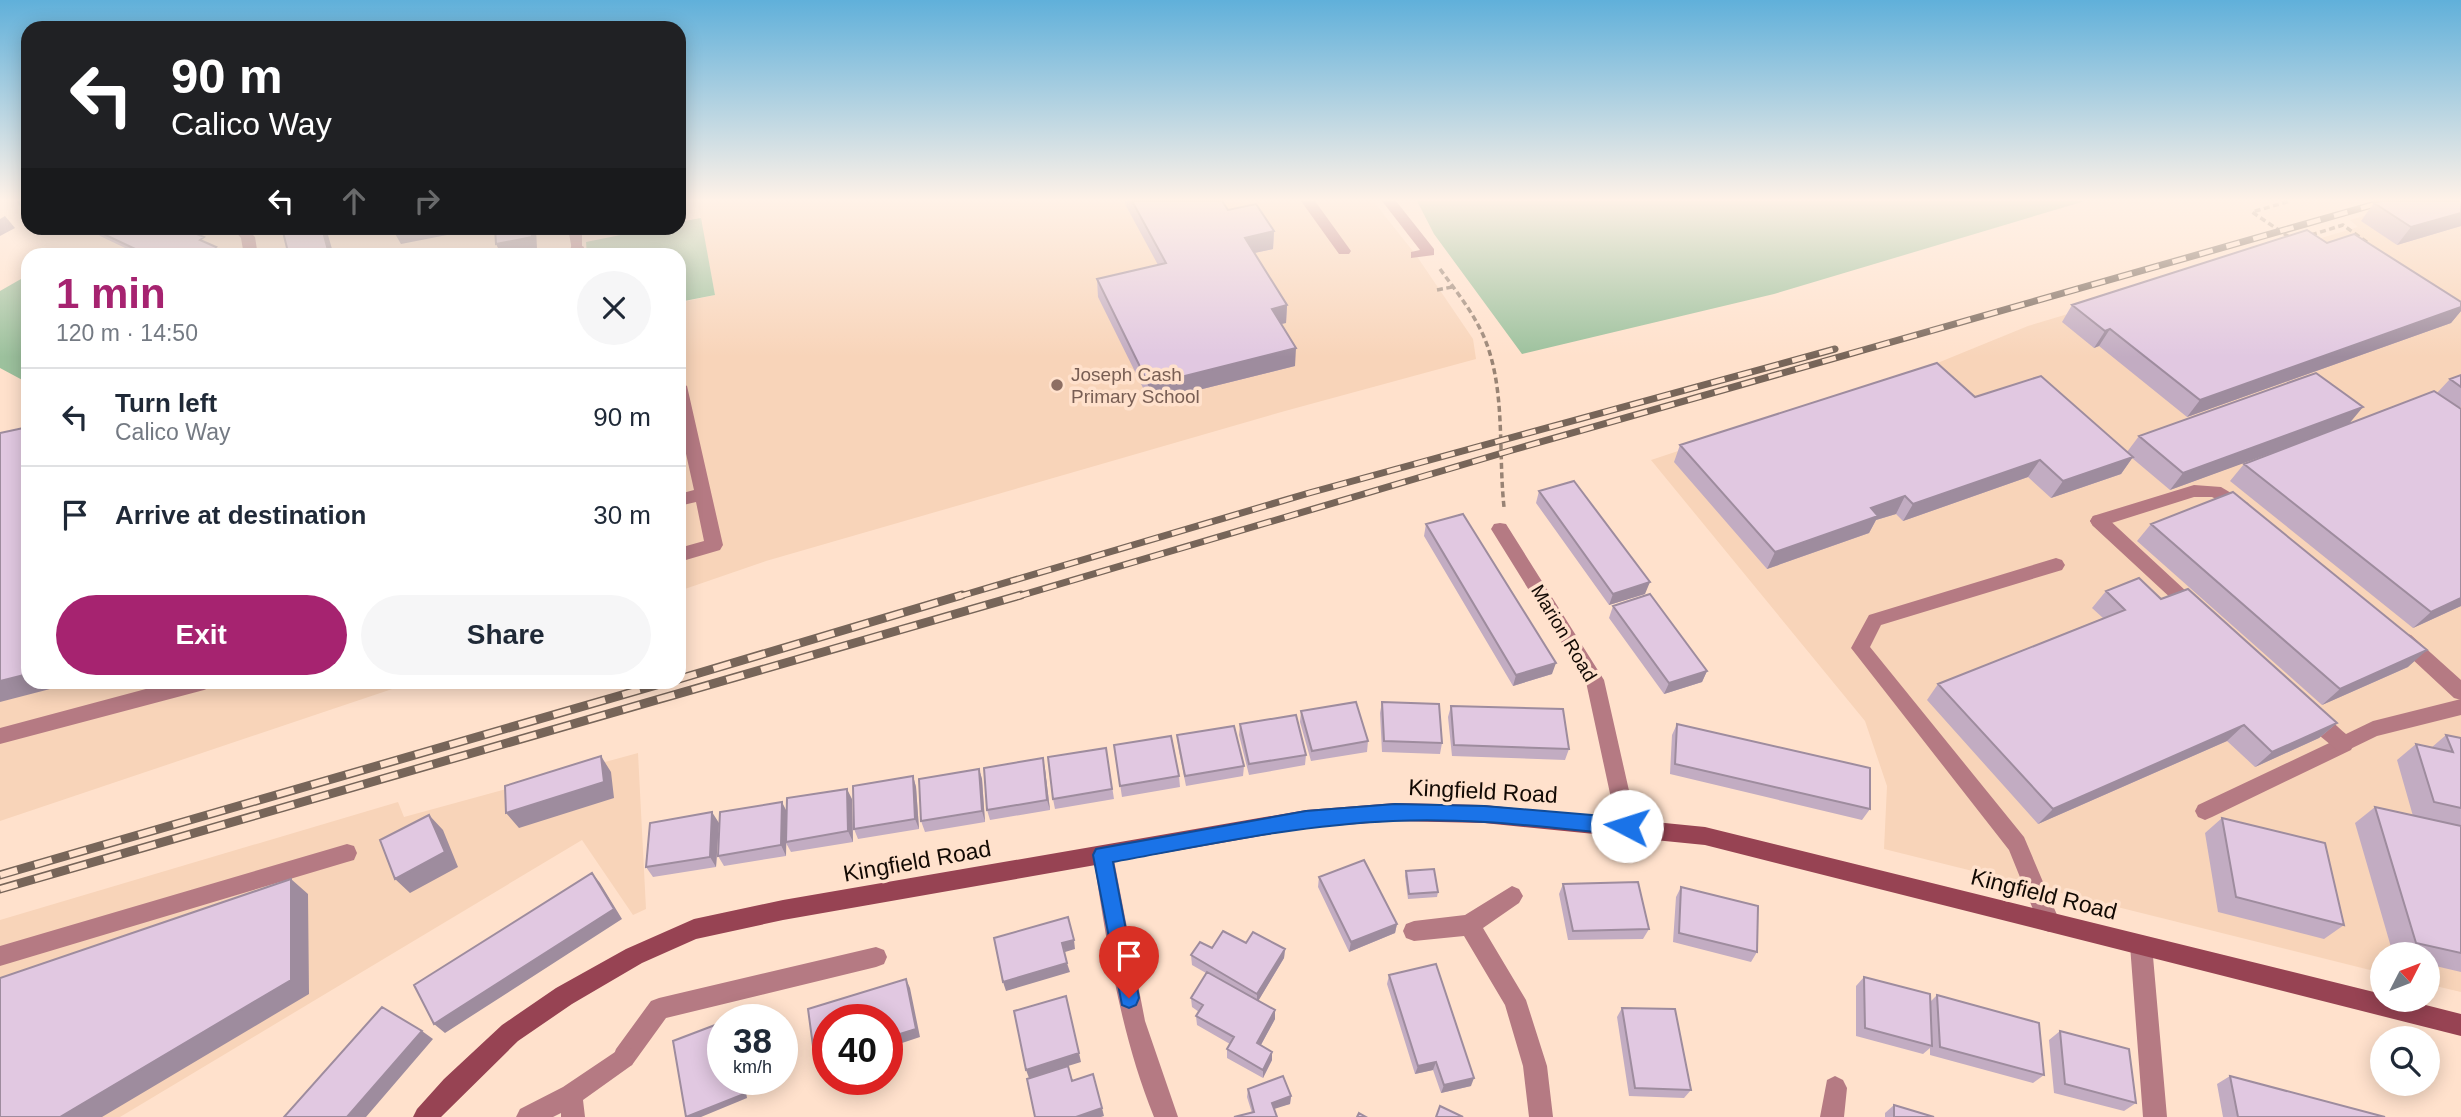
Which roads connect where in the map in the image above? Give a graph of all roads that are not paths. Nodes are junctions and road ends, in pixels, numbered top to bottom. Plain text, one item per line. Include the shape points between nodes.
1 (686, 449) edge
2 (703, 494) junction
3 (686, 498) edge
4 (2255, 517) edge
5 (1500, 529) road end
6 (686, 553) edge
7 (2056, 565) dead end
8 (2211, 625) edge
9 (2394, 630) edge
10 (178, 689) edge
11 (2461, 692) edge
12 (2292, 700) edge
13 (2461, 707) edge
14 (0, 736) edge
15 (2344, 744) junction
16 (2205, 811) dead end
17 (1627, 826) junction
18 (347, 853) dead end
19 (1103, 855) junction
20 (1512, 896) dead end
21 (2049, 922) junction
22 (1469, 925) junction
23 (1414, 931) dead end
24 (2141, 945) junction
25 (0, 956) edge
26 (876, 957) dead end
27 (2461, 1026) edge
28 (1835, 1087) dead end
29 (572, 1106) edge
30 (425, 1117) edge
31 (528, 1117) edge
32 (1166, 1117) edge
33 (1541, 1117) edge
34 (1832, 1117) edge
35 (2155, 1117) edge

1 - 2 street
2 - 3 street
2 - 6 street via 714,545
4 - 8 street via 2215,491 2194,491 2099,521
5 - 17 street, Marion Road via 1595,680
7 - 21 street via 1875,620 1860,648 2017,844
9 - 11 street
10 - 14 street
12 - 15 street
13 - 15 street via 2374,729
15 - 16 street
17 - 19 street, Kingfield Road via 1484,814 1395,813 1306,819
17 - 21 street, Kingfield Road via 1705,836
18 - 25 street
19 - 30 street, Kingfield Road via 694,929 634,956 510,1033
19 - 32 street via 1126,985 1149,1079
20 - 22 street
21 - 24 street, Kingfield Road
22 - 23 street
22 - 33 street via 1515,1000 1535,1066
24 - 27 street, Kingfield Road
24 - 35 street
26 - 29 street via 659,1009 624,1057
28 - 34 street
29 - 31 street

